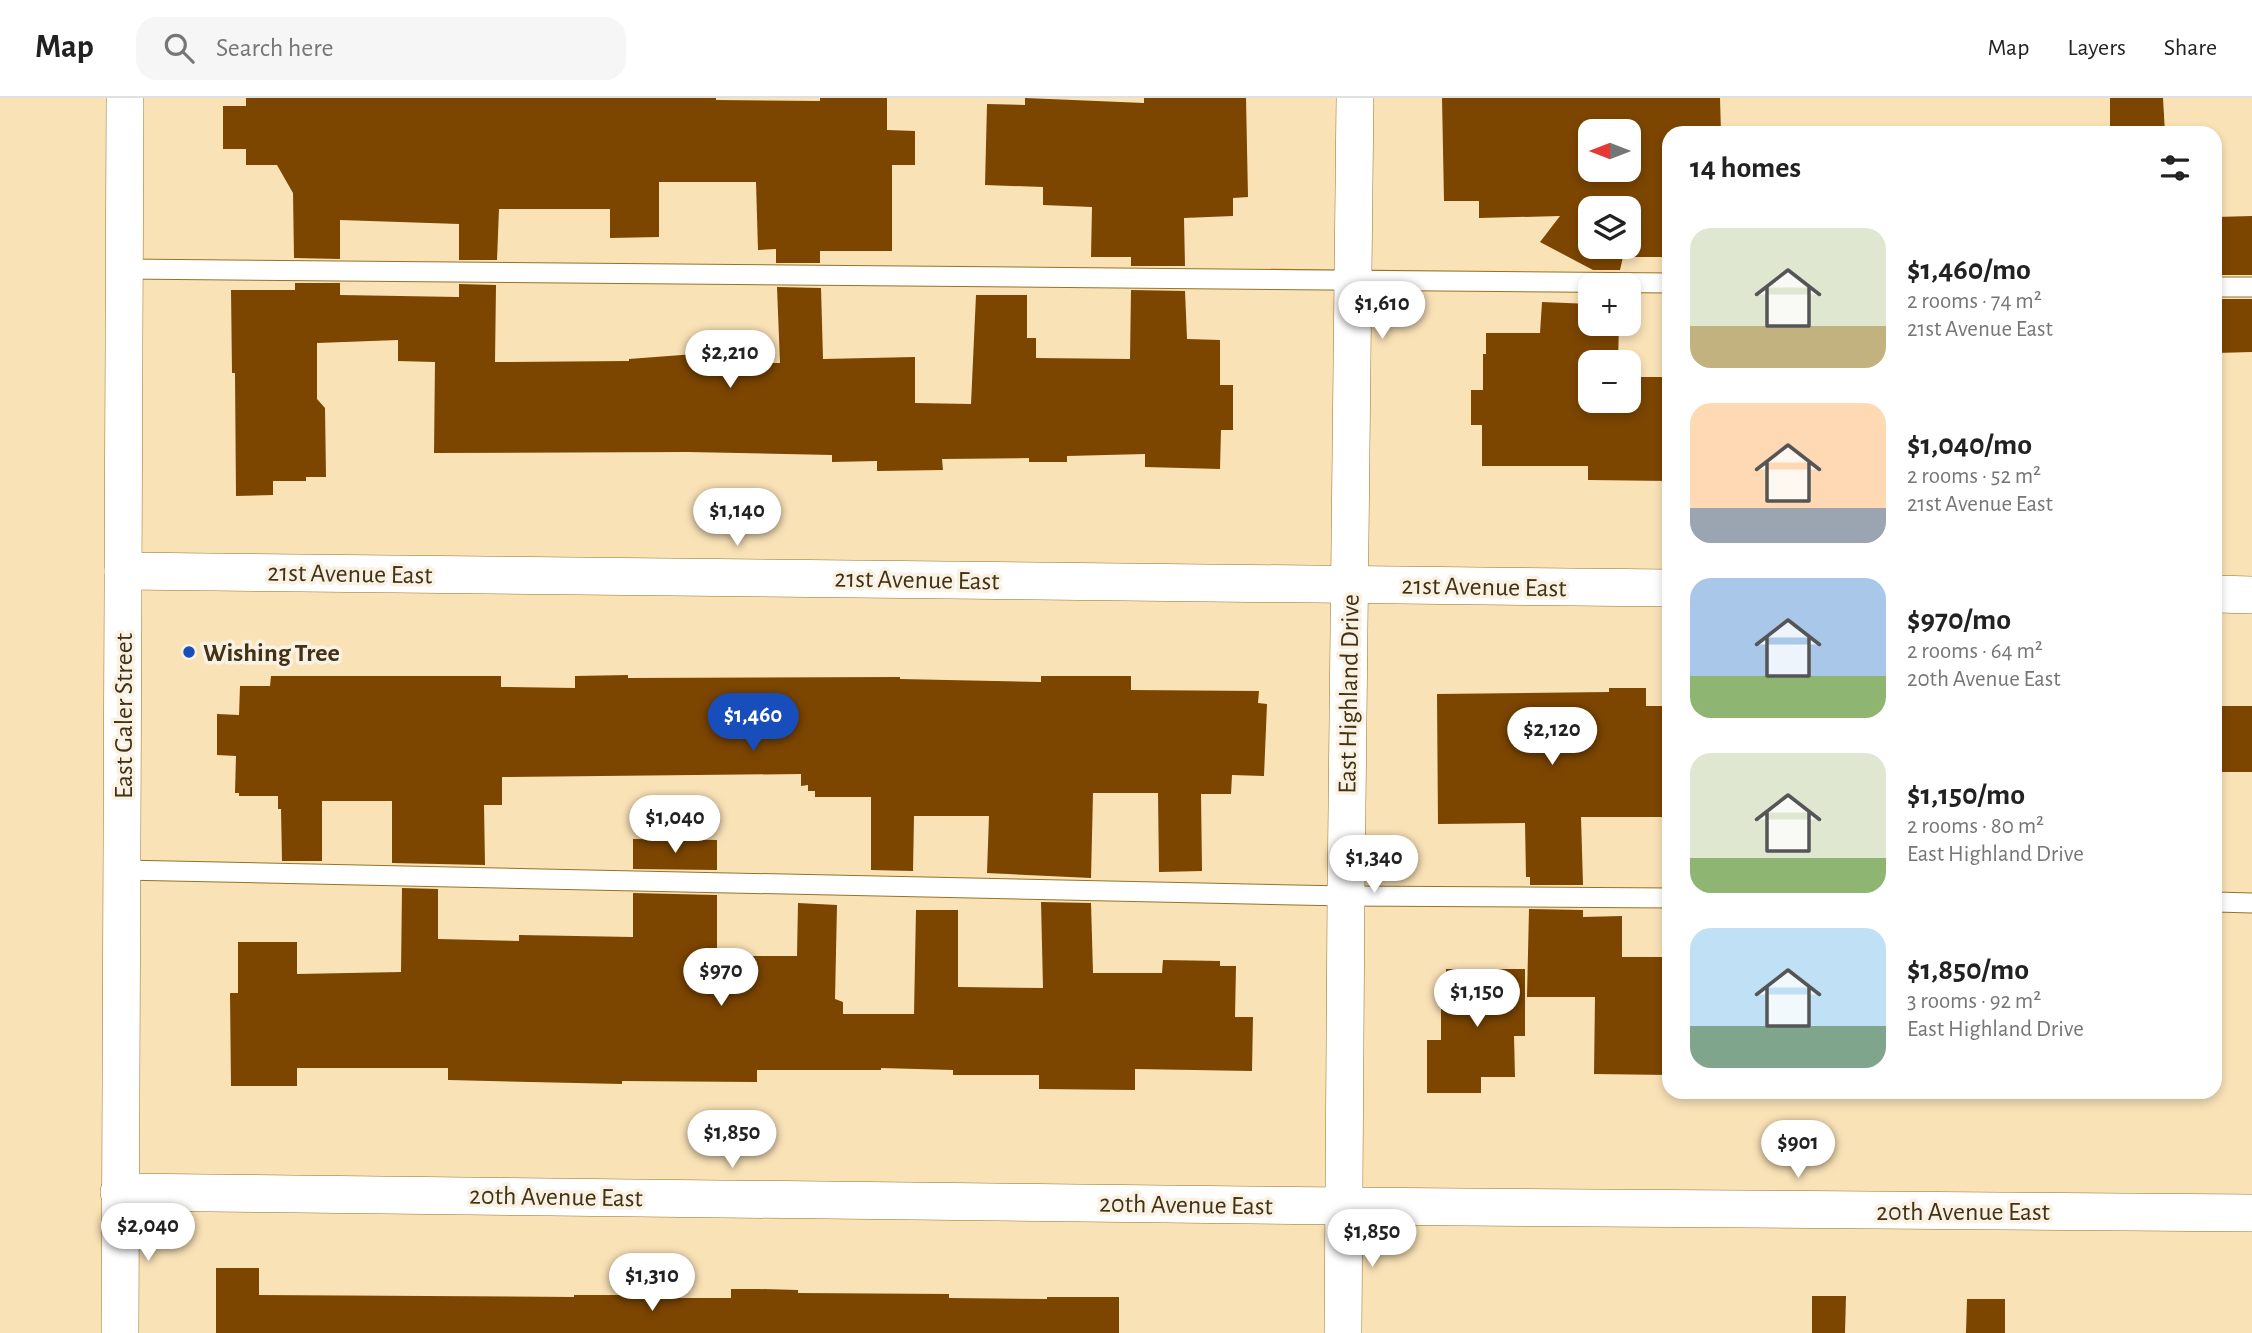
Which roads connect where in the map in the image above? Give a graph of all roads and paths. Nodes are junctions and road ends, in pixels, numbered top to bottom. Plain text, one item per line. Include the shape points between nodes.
1 (125, 98) edge
2 (1355, 98) edge
3 (125, 269) junction
4 (1354, 281) junction
5 (1662, 283) edge
6 (2222, 287) edge
7 (2252, 288) edge
8 (123, 570) junction
9 (1350, 584) junction
10 (1662, 588) edge
11 (2222, 594) edge
12 (2252, 595) edge
13 (122, 870) junction
14 (1346, 896) junction
15 (1662, 898) edge
16 (2222, 902) edge
17 (2252, 903) edge
18 (120, 1192) junction
19 (1343, 1206) junction
20 (2252, 1213) edge
21 (120, 1333) edge
22 (1343, 1333) edge

1 - 3 street, East Galer Street
2 - 4 street, East Highland Drive
3 - 4 lane
3 - 8 street, East Galer Street
4 - 5 lane
4 - 9 street, East Highland Drive
6 - 7 lane
8 - 9 street, 21st Avenue East
8 - 13 street, East Galer Street
9 - 10 street, 21st Avenue East
9 - 14 street, East Highland Drive
11 - 12 street
13 - 14 lane
13 - 18 street, East Galer Street
14 - 15 lane
14 - 19 street, East Highland Drive
16 - 17 lane
18 - 19 street, 20th Avenue East
18 - 21 street, East Galer Street
19 - 20 street, 20th Avenue East
19 - 22 street, East Highland Drive

